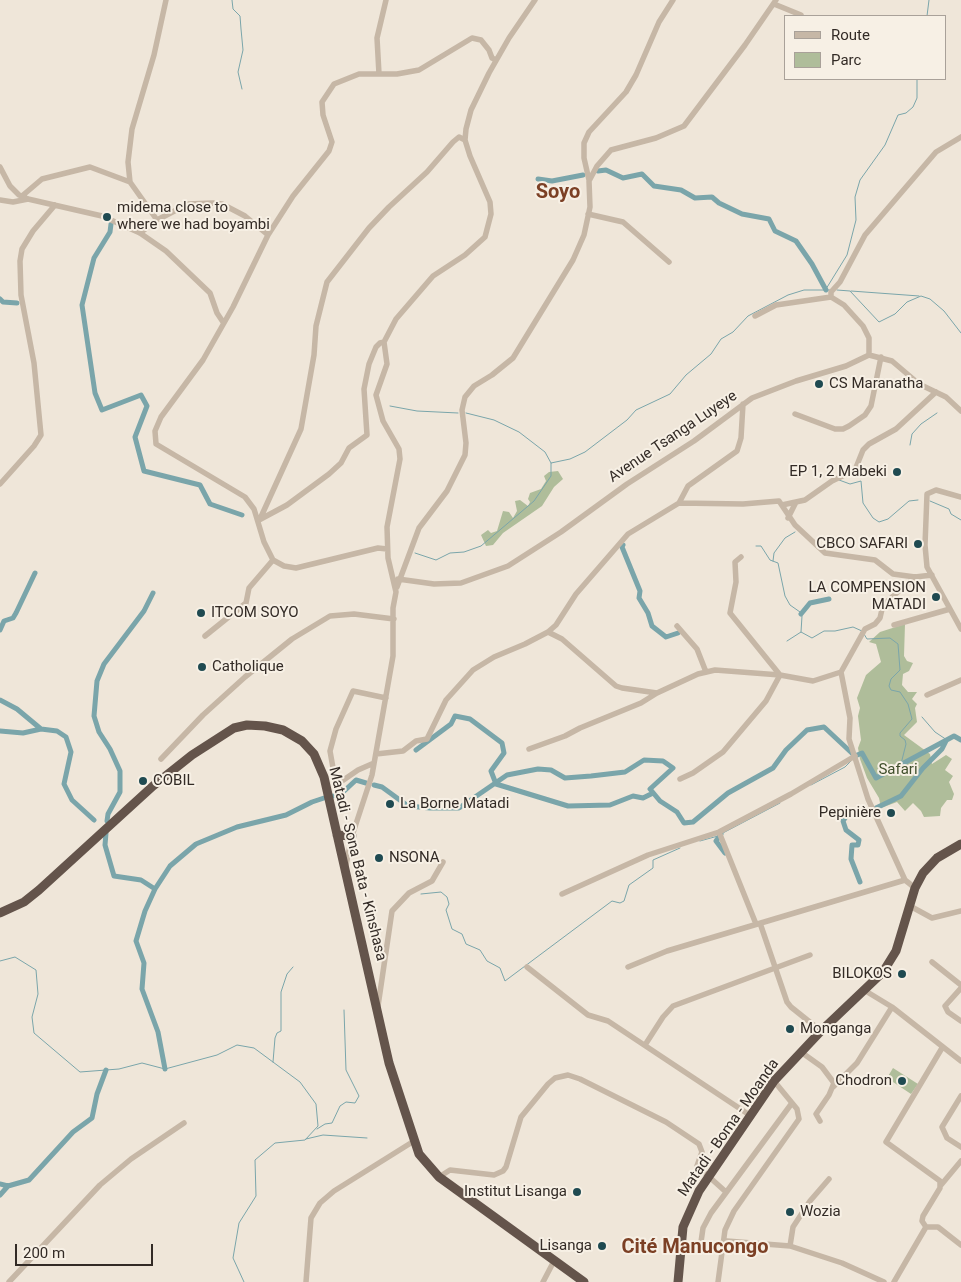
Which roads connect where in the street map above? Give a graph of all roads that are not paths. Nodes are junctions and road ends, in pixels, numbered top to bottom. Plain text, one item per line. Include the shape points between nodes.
1 (166, 0) edge
2 (386, 0) edge
3 (536, 0) edge
4 (673, 0) edge
5 (775, 2) edge
6 (801, 15) edge
7 (496, 60) junction
8 (379, 74) junction
9 (961, 137) edge
10 (465, 140) junction
11 (0, 168) edge
12 (589, 181) junction
13 (130, 182) junction
14 (25, 198) junction
15 (0, 200) edge
16 (55, 205) junction
17 (588, 214) junction
18 (157, 220) junction
19 (140, 233) junction
20 (268, 235) junction
21 (669, 262) dead end
22 (832, 292) junction
23 (755, 316) dead end
24 (224, 322) junction
25 (384, 342) junction
26 (870, 355) junction
27 (881, 357) junction
28 (936, 392) junction
29 (743, 404) junction
30 (961, 411) edge
31 (795, 414) dead end
32 (0, 484) edge
33 (961, 497) edge
34 (796, 502) junction
35 (680, 503) junction
36 (782, 505) junction
37 (788, 518) junction
38 (259, 521) junction
39 (387, 549) junction
40 (741, 557) dead end
41 (273, 560) junction
42 (391, 567) junction
43 (402, 568) junction
44 (932, 575) junction
45 (915, 577) junction
46 (398, 579) junction
47 (396, 592) junction
48 (950, 609) junction
49 (394, 619) junction
50 (556, 625) junction
51 (894, 625) dead end
52 (677, 626) dead end
53 (961, 629) edge
54 (548, 632) junction
55 (206, 636) dead end
56 (562, 639) junction
57 (706, 672) junction
58 (841, 672) junction
59 (780, 675) junction
60 (961, 680) edge
61 (657, 693) junction
62 (927, 695) dead end
63 (386, 698) junction
64 (529, 749) dead end
65 (376, 754) junction
66 (855, 756) junction
67 (161, 759) dead end
68 (374, 763) junction
69 (680, 779) dead end
70 (719, 832) junction
71 (337, 835) junction
72 (352, 836) junction
73 (961, 844) edge
74 (443, 862) dead end
75 (346, 867) junction
76 (905, 880) junction
77 (915, 888) junction
78 (562, 894) dead end
79 (910, 906) junction
80 (961, 911) edge
81 (0, 914) edge
82 (758, 923) junction
83 (810, 956) dead end
84 (932, 962) dead end
85 (527, 967) dead end
86 (628, 967) dead end
87 (776, 969) junction
88 (961, 986) edge
89 (864, 990) junction
90 (892, 1007) junction
91 (378, 1008) junction
92 (961, 1021) edge
93 (821, 1031) junction
94 (646, 1045) junction
95 (942, 1048) junction
96 (801, 1052) junction
97 (960, 1058) edge
98 (774, 1081) junction
99 (833, 1087) junction
100 (961, 1096) edge
101 (792, 1102) junction
102 (751, 1116) junction
103 (820, 1121) dead end
104 (184, 1123) dead end
105 (414, 1141) junction
106 (961, 1147) edge
107 (961, 1161) edge
108 (439, 1177) junction
109 (709, 1178) junction
110 (829, 1179) dead end
111 (941, 1185) junction
112 (726, 1192) junction
113 (926, 1227) junction
114 (722, 1242) junction
115 (961, 1245) edge
116 (790, 1246) junction
117 (554, 1261) junction
118 (9, 1282) edge
119 (306, 1282) edge
120 (543, 1282) edge
121 (584, 1282) edge
122 (678, 1282) edge
123 (718, 1282) edge
124 (884, 1282) edge
125 (894, 1282) edge

1 - 13 street via 132,129 128,156
2 - 8 street via 377,38
3 - 7 street
4 - 12 street via 626,92 589,132 584,143
5 - 6 street
5 - 12 street via 684,126 656,138 611,150
7 - 8 street via 481,40 472,38 419,70
7 - 10 street via 471,110
8 - 20 street via 358,74 334,84 327,92 322,102 332,142 329,151 293,196
9 - 22 street via 936,152 918,171 865,235
10 - 25 street via 490,202 491,214 485,237 433,276 396,319
10 - 38 street via 459,137 453,142 427,172 368,228 327,282 316,326 301,429
11 - 14 street via 10,186
12 - 17 street
13 - 14 street via 90,167 42,179
13 - 18 street
14 - 15 street via 13,202
14 - 16 street
16 - 19 street via 102,216
16 - 32 street via 22,249 20,261 21,295 34,363 41,435
17 - 21 street via 623,222
17 - 43 street via 574,260 513,358 474,386 465,397 462,410 465,455 458,474 419,528
18 - 19 street
18 - 20 street via 188,204 222,204 245,216
19 - 24 street via 184,266 210,293
20 - 24 street
22 - 23 street via 776,305
22 - 26 street via 863,326 869,338
24 - 38 street via 188,382 161,417 154,437 156,444 245,497
25 - 38 street via 376,347 366,380 367,435 349,448 339,465 303,495
25 - 39 street via 387,364 376,395 383,421 399,449 400,458 387,528
26 - 27 street
26 - 29 street, Avenue Tsanga Luyeye via 762,393
27 - 28 street
27 - 31 street via 871,406 865,415 849,426 835,429
28 - 30 street
28 - 34 street via 896,429 869,444 855,470 805,500
29 - 35 street via 737,450 688,486
29 - 46 street, Avenue Tsanga Luyeye via 694,441 508,566 461,583 434,584
33 - 44 street via 936,490 925,499 925,555
34 - 36 street
34 - 37 street
35 - 36 street via 779,501
35 - 50 street via 628,534 576,594
36 - 37 street
37 - 45 street via 826,552 875,560 888,572
38 - 41 street
39 - 41 street via 378,548 296,568
39 - 42 street
40 - 59 street via 735,562 736,582 730,613
41 - 55 street via 249,588 246,603
42 - 43 street
42 - 47 street
43 - 46 street
44 - 45 street
44 - 48 street
45 - 58 street via 884,605 880,618 865,630
46 - 47 street
47 - 49 street
48 - 51 street
48 - 53 street
49 - 63 street via 393,656
49 - 67 street via 354,614 330,616 292,639 246,677 203,715
50 - 54 street
50 - 56 street
52 - 57 street via 697,649
54 - 56 street
54 - 65 street via 473,670 446,700 427,739 416,741 403,751
56 - 61 street via 616,686
57 - 59 street
57 - 61 street
58 - 59 street via 813,681
58 - 66 street via 850,718 849,739
59 - 69 street via 766,701 723,752
60 - 62 street
61 - 64 street via 641,703
63 - 65 street
63 - 68 street via 353,691 330,751 335,779 342,782
65 - 68 street
66 - 70 street
66 - 76 street via 868,799
68 - 72 street via 366,799
70 - 78 street via 648,855
70 - 82 street
71 - 72 highway
71 - 75 highway, Matadi - Sona Bata - Kinshasa
71 - 81 highway, Matadi - Sona Bata - Kinshasa via 324,777 314,754 283,730 247,725 234,728 153,786 24,902
72 - 75 street
73 - 77 highway, Matadi - Boma - Moanda via 937,858
74 - 91 street via 432,881 409,893 392,911
75 - 91 highway, Matadi - Sona Bata - Kinshasa
76 - 77 street
76 - 82 street
77 - 79 highway, Matadi - Boma - Moanda
79 - 80 street via 932,918
79 - 89 highway, Matadi - Boma - Moanda via 892,960
82 - 86 street via 667,951
82 - 87 street
83 - 87 street
84 - 88 street
85 - 94 street via 588,1015 608,1021
87 - 93 street via 791,1007
87 - 94 street via 673,1006
88 - 92 street via 945,1006
89 - 90 street
89 - 93 highway, Matadi - Boma - Moanda
90 - 95 street
90 - 99 street via 857,1063
91 - 105 highway, Matadi - Sona Bata - Kinshasa via 389,1063
93 - 96 highway, Matadi - Boma - Moanda
94 - 102 street
95 - 97 street
95 - 111 street via 886,1142 940,1181
96 - 98 highway, Matadi - Boma - Moanda
96 - 99 street via 828,1073
98 - 101 street
98 - 102 highway, Matadi - Boma - Moanda
99 - 103 street via 816,1114
100 - 106 street via 942,1127 947,1138
101 - 112 street
101 - 114 street via 799,1119 734,1211
102 - 109 highway, Matadi - Boma - Moanda
104 - 118 street via 100,1186
105 - 108 highway, Matadi - Sona Bata - Kinshasa via 418,1154
105 - 119 street via 320,1203 311,1218
107 - 111 street
108 - 109 street via 450,1170 494,1175 503,1171 521,1117 548,1084 555,1078 568,1075 666,1122 699,1144 702,1152 696,1163
108 - 117 highway, Matadi - Sona Bata - Kinshasa
109 - 112 street
109 - 122 highway, Matadi - Boma - Moanda via 683,1227
110 - 116 street via 793,1228
111 - 113 street via 923,1216
112 - 114 street via 711,1212 700,1237 708,1247
113 - 115 street via 938,1227
113 - 125 street
114 - 116 street
114 - 123 street
116 - 124 street via 842,1263
117 - 120 street
117 - 121 highway, Matadi - Sona Bata - Kinshasa

